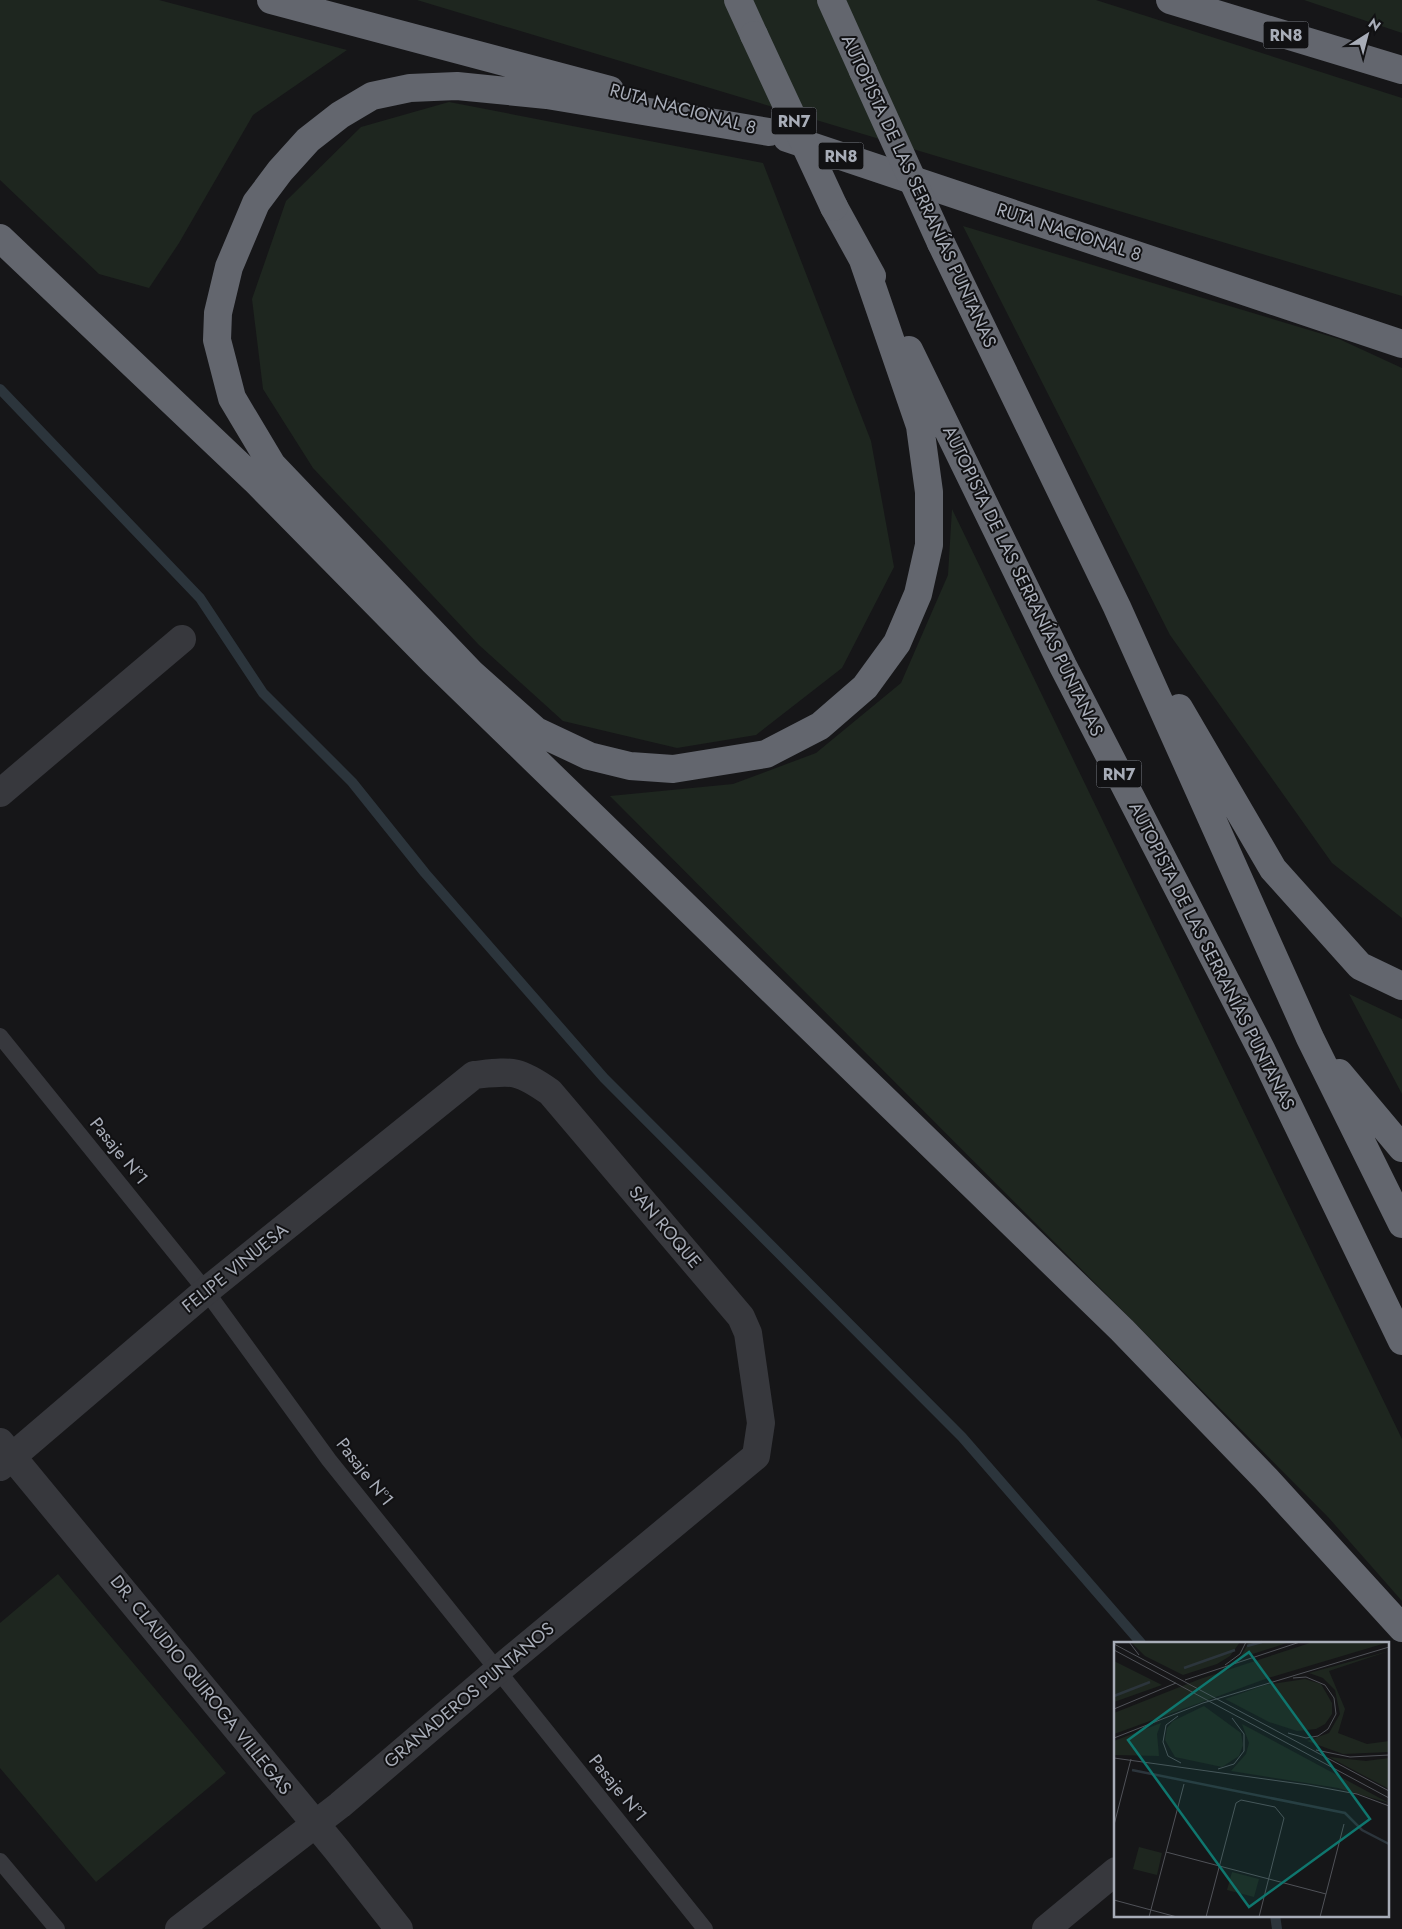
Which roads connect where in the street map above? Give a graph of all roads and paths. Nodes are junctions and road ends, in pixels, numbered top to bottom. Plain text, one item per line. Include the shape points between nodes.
1 (271, 0) edge
2 (738, 0) edge
3 (831, 0) edge
4 (1170, 0) edge
5 (1402, 70) edge
6 (769, 132) junction
7 (0, 238) edge
8 (864, 260) junction
9 (1370, 333) junction
10 (1402, 344) edge
11 (1402, 348) edge
12 (1117, 607) junction
13 (182, 639) dead end
14 (0, 793) edge
15 (1402, 986) edge
16 (0, 1036) edge
17 (1310, 1038) junction
18 (474, 1074) joint
19 (1402, 1148) edge
20 (1402, 1224) edge
21 (206, 1291) junction
22 (1402, 1341) edge
23 (4, 1455) edge
24 (756, 1456) joint
25 (1402, 1628) edge
26 (498, 1670) junction
27 (315, 1824) junction
28 (0, 1861) edge
29 (1114, 1873) edge
30 (57, 1929) edge
31 (179, 1929) edge
32 (399, 1929) edge
33 (705, 1929) edge
34 (1046, 1929) edge

1 - 6 highway, RUTA NACIONAL 8 / RN8
2 - 8 highway, AUTOPISTA DE LAS SERRANÍAS PUNTANAS / RN7, bridge via 834,207
3 - 12 highway, AUTOPISTA DE LAS SERRANÍAS PUNTANAS, bridge via 941,243
4 - 5 highway, RN8
6 - 8 highway via 546,95 457,86 410,88 372,96 308,140 256,203 229,267 218,314 217,340 232,398 272,465 471,673 536,731 589,756 630,766 673,769 766,754 820,726 865,687 897,643 918,594 929,545 929,492 920,426
6 - 9 highway, RUTA NACIONAL 8 / RN8
7 - 25 highway via 255,480 433,662 1122,1330 1266,1479
8 - 22 highway, AUTOPISTA DE LAS SERRANÍAS PUNTANAS / RN7 via 1063,666 1262,1051
9 - 10 highway, RUTA NACIONAL 8 / RN8
9 - 11 highway
12 - 15 highway via 1218,771 1273,869 1360,966
12 - 17 highway, AUTOPISTA DE LAS SERRANÍAS PUNTANAS
13 - 14 street
16 - 21 lane, Pasaje Nº1
17 - 19 highway
17 - 20 highway, AUTOPISTA DE LAS SERRANÍAS PUNTANAS
18 - 21 street, FELIPE VINUESA
18 - 24 street, SAN ROQUE via 512,1071 550,1092 741,1317 748,1333 761,1423
21 - 23 street, FELIPE VINUESA
21 - 26 lane, Pasaje Nº1 via 328,1460
23 - 27 street, DR. CLAUDIO QUIROGA VILLEGAS
24 - 26 street, GRANADEROS PUNTANOS
26 - 27 street, GRANADEROS PUNTANOS
26 - 33 lane, Pasaje Nº1
27 - 31 street, GRANADEROS PUNTANOS
27 - 32 street, DR. CLAUDIO QUIROGA VILLEGAS
28 - 30 lane
29 - 34 street

